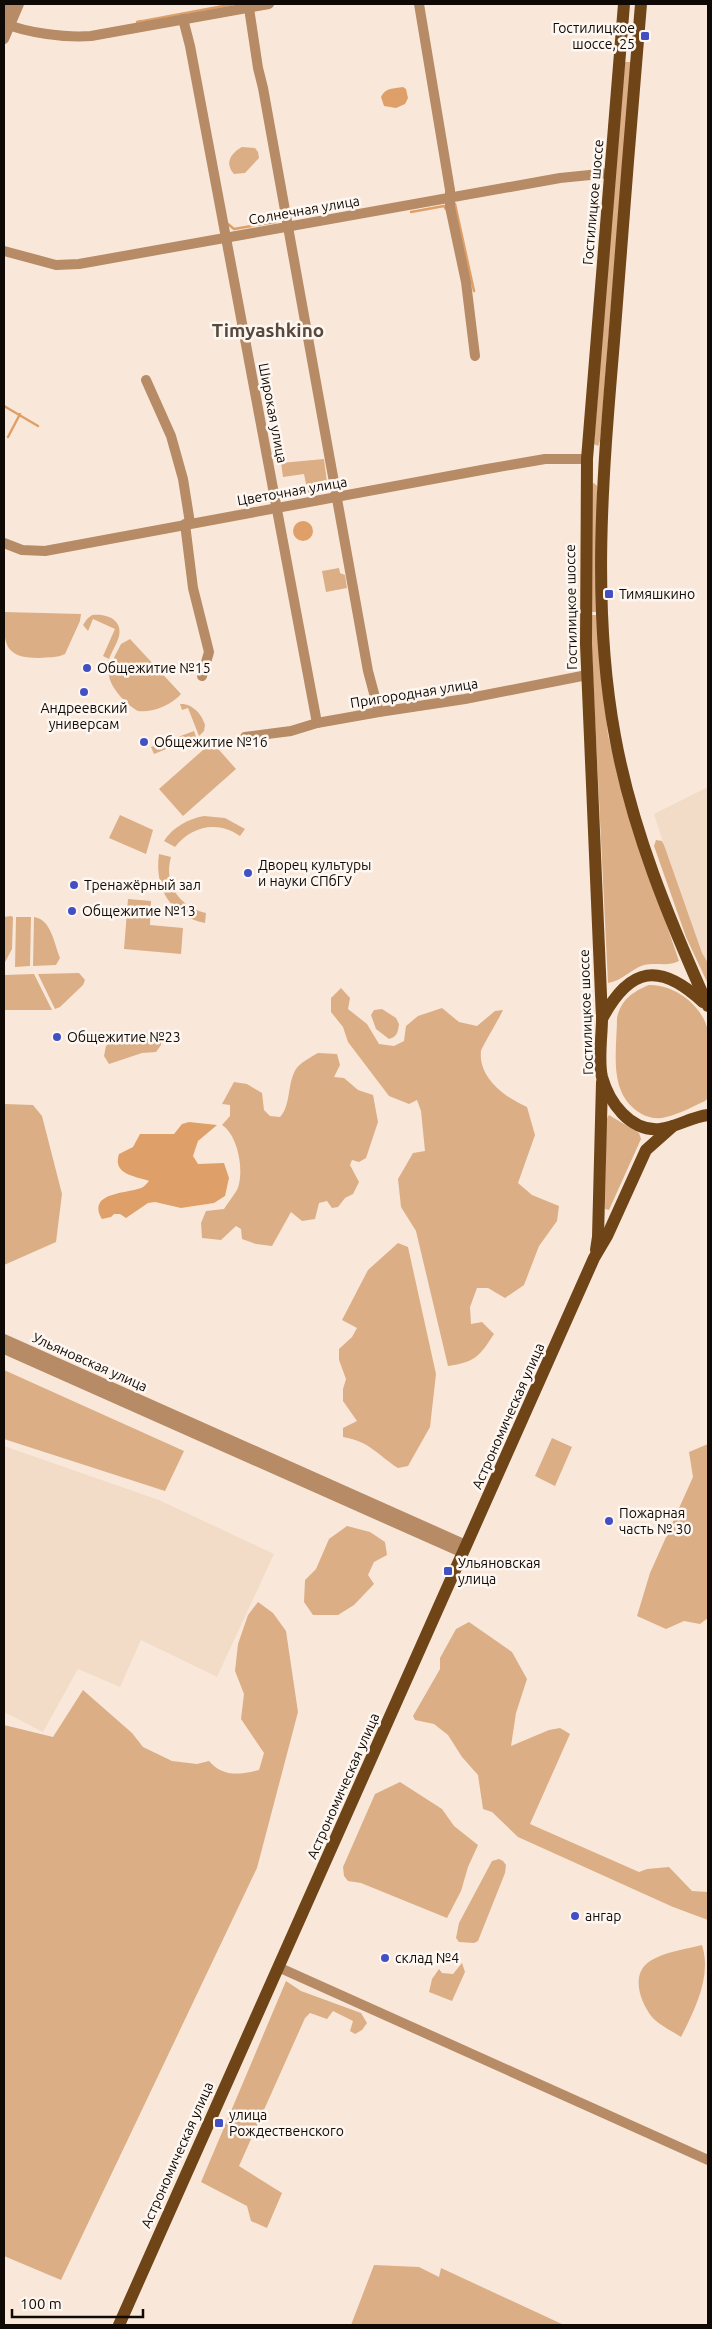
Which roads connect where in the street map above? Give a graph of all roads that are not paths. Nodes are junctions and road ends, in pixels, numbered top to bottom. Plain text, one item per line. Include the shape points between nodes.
1 (10, 4) edge
2 (19, 4) edge
3 (269, 4) edge
4 (418, 4) edge
5 (624, 4) edge
6 (641, 4) edge
7 (243, 7) edge
8 (183, 20) junction
9 (6, 22) edge
10 (622, 29) junction
11 (639, 30) junction
12 (4, 39) edge
13 (610, 173) junction
14 (450, 198) junction
15 (287, 226) junction
16 (226, 237) junction
17 (4, 251) edge
18 (475, 356) dead end
19 (146, 380) dead end
20 (587, 459) junction
21 (604, 460) junction
22 (336, 498) junction
23 (276, 508) junction
24 (188, 523) junction
25 (4, 543) edge
26 (587, 675) junction
27 (202, 676) dead end
28 (379, 712) junction
29 (317, 723) junction
30 (245, 737) dead end
31 (708, 1007) edge
32 (602, 1019) junction
33 (602, 1075) junction
34 (706, 1114) edge
35 (673, 1126) junction
36 (594, 1258) junction
37 (4, 1339) edge
38 (4, 1349) edge
39 (464, 1549) junction
40 (278, 1967) junction
41 (708, 2160) edge
42 (119, 2325) edge

1 - 9 street
2 - 9 street
3 - 7 street
4 - 14 street
5 - 10 main road, Гостилицкое шоссе
6 - 11 main road
7 - 8 street
7 - 15 street via 263,88
8 - 9 street via 82,37 62,36
8 - 16 street, Широкая улица
9 - 12 street
10 - 11 main road
10 - 13 main road, Гостилицкое шоссе
11 - 21 main road
13 - 14 street, Солнечная улица via 567,176
13 - 20 main road, Гостилицкое шоссе
14 - 15 street, Солнечная улица
14 - 18 street via 466,282
15 - 16 street, Солнечная улица
15 - 22 street
16 - 17 street, Солнечная улица via 68,266
16 - 23 street, Широкая улица
19 - 24 street via 171,436 183,479
20 - 21 main road
20 - 22 street, Цветочная улица via 545,459
20 - 26 main road, Гостилицкое шоссе
21 - 31 main road via 601,566 606,672 615,737 638,834
22 - 23 street, Цветочная улица
22 - 28 street via 368,671
23 - 24 street, Цветочная улица
23 - 29 street, Широкая улица
24 - 25 street, Цветочная улица via 37,552
24 - 27 street via 193,588 209,652
26 - 28 street, Пригородная улица
26 - 32 main road, Гостилицкое шоссе
28 - 29 street, Пригородная улица
29 - 30 street, Пригородная улица via 291,731
31 - 32 main road via 683,984 664,975 653,975 622,988
32 - 33 main road, Гостилицкое шоссе
33 - 35 main road, Гостилицкое шоссе via 616,1106 625,1116 647,1128
33 - 36 main road, Астрономическая улица via 598,1237
34 - 35 main road, Гостилицкое шоссе
35 - 36 main road, Астрономическая улица via 646,1150
36 - 39 main road, Астрономическая улица
37 - 39 street, Ульяновская улица
38 - 39 street, Ульяновская улица
39 - 40 main road, Астрономическая улица
40 - 41 street
40 - 42 main road, Астрономическая улица

